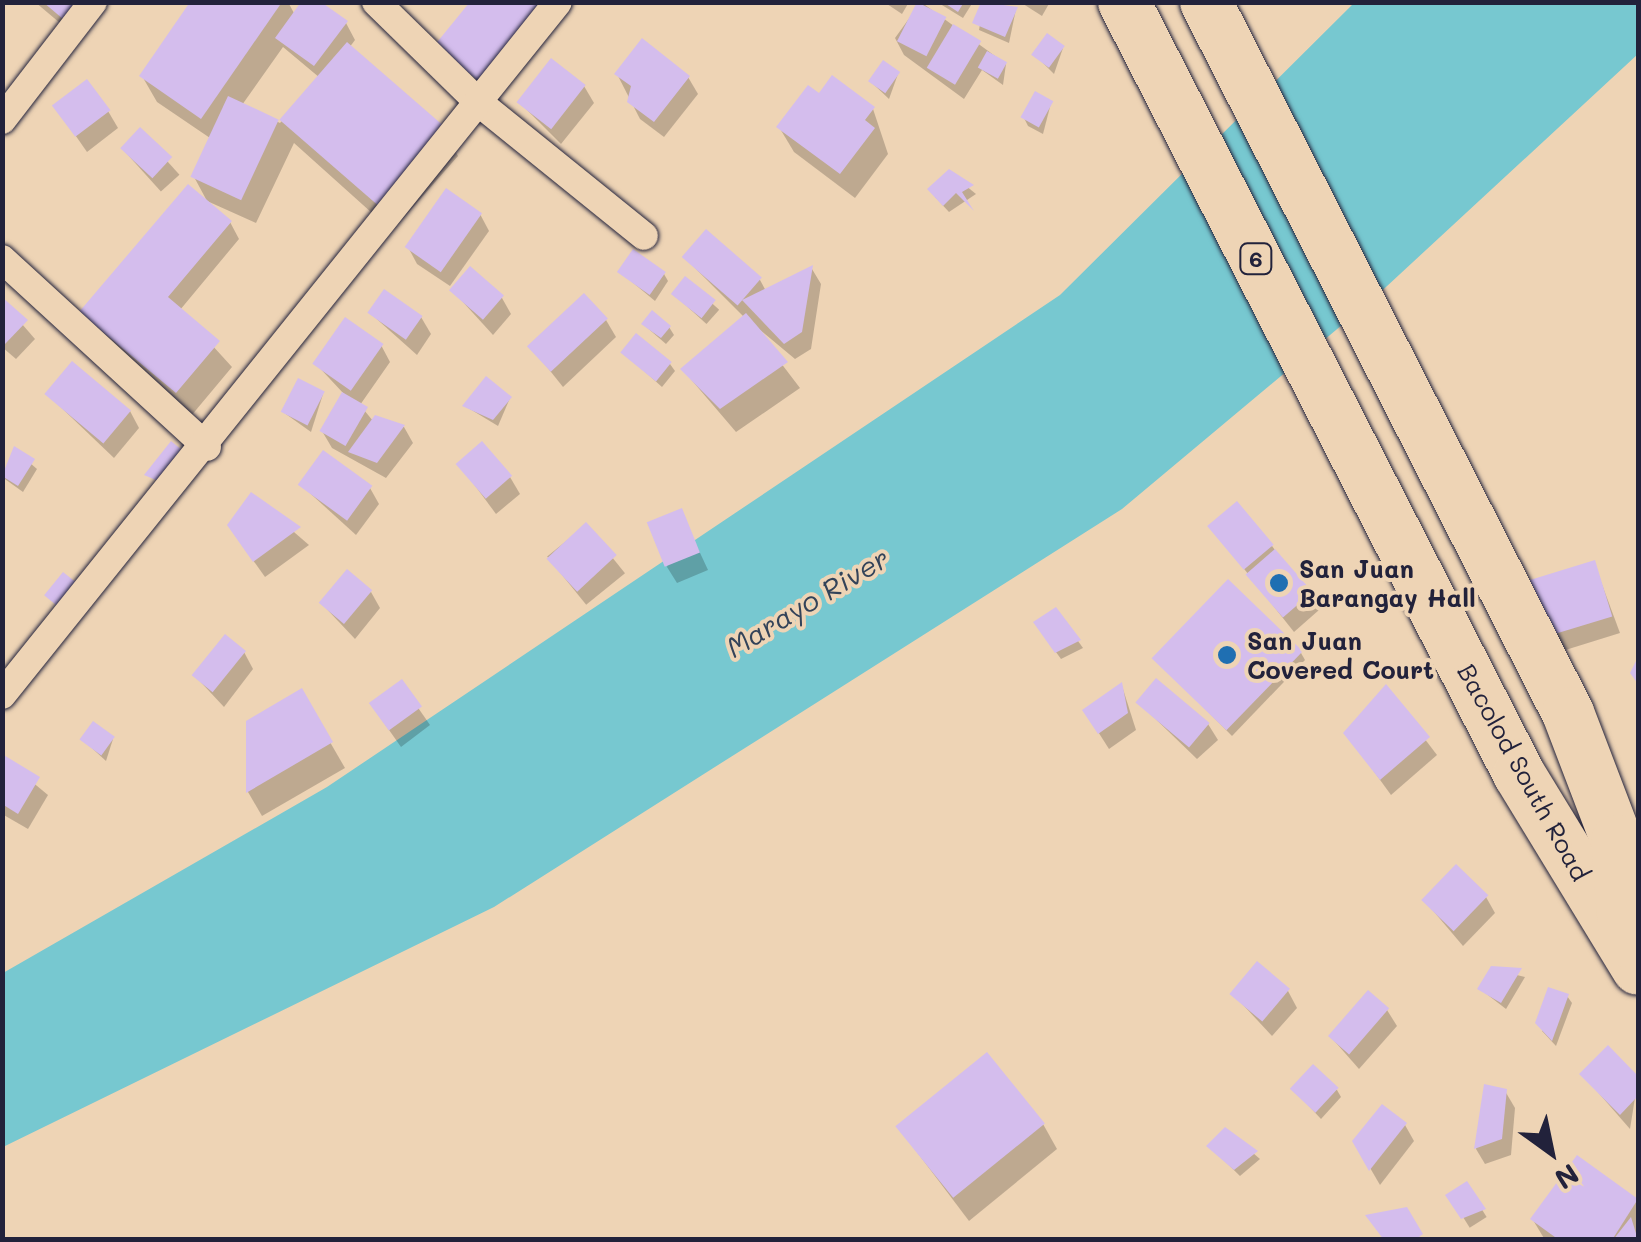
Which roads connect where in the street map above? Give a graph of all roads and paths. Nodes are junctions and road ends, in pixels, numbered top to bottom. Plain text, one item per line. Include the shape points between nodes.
1 (93, 2) edge
2 (376, 2) edge
3 (558, 2) edge
4 (1124, 2) edge
5 (1206, 2) edge
6 (478, 102) junction
7 (2, 120) edge
8 (644, 236) dead end
9 (2, 259) edge
10 (206, 447) junction
11 (2, 695) edge
12 (1632, 961) edge

1 - 7 street
2 - 6 street
3 - 6 street
4 - 12 highway, Bacolod South Road / 6 via 1518,774
5 - 12 highway, Bacolod South Road / 6 via 1470,507 1616,841
6 - 8 street
6 - 10 street
9 - 10 street
10 - 11 street

